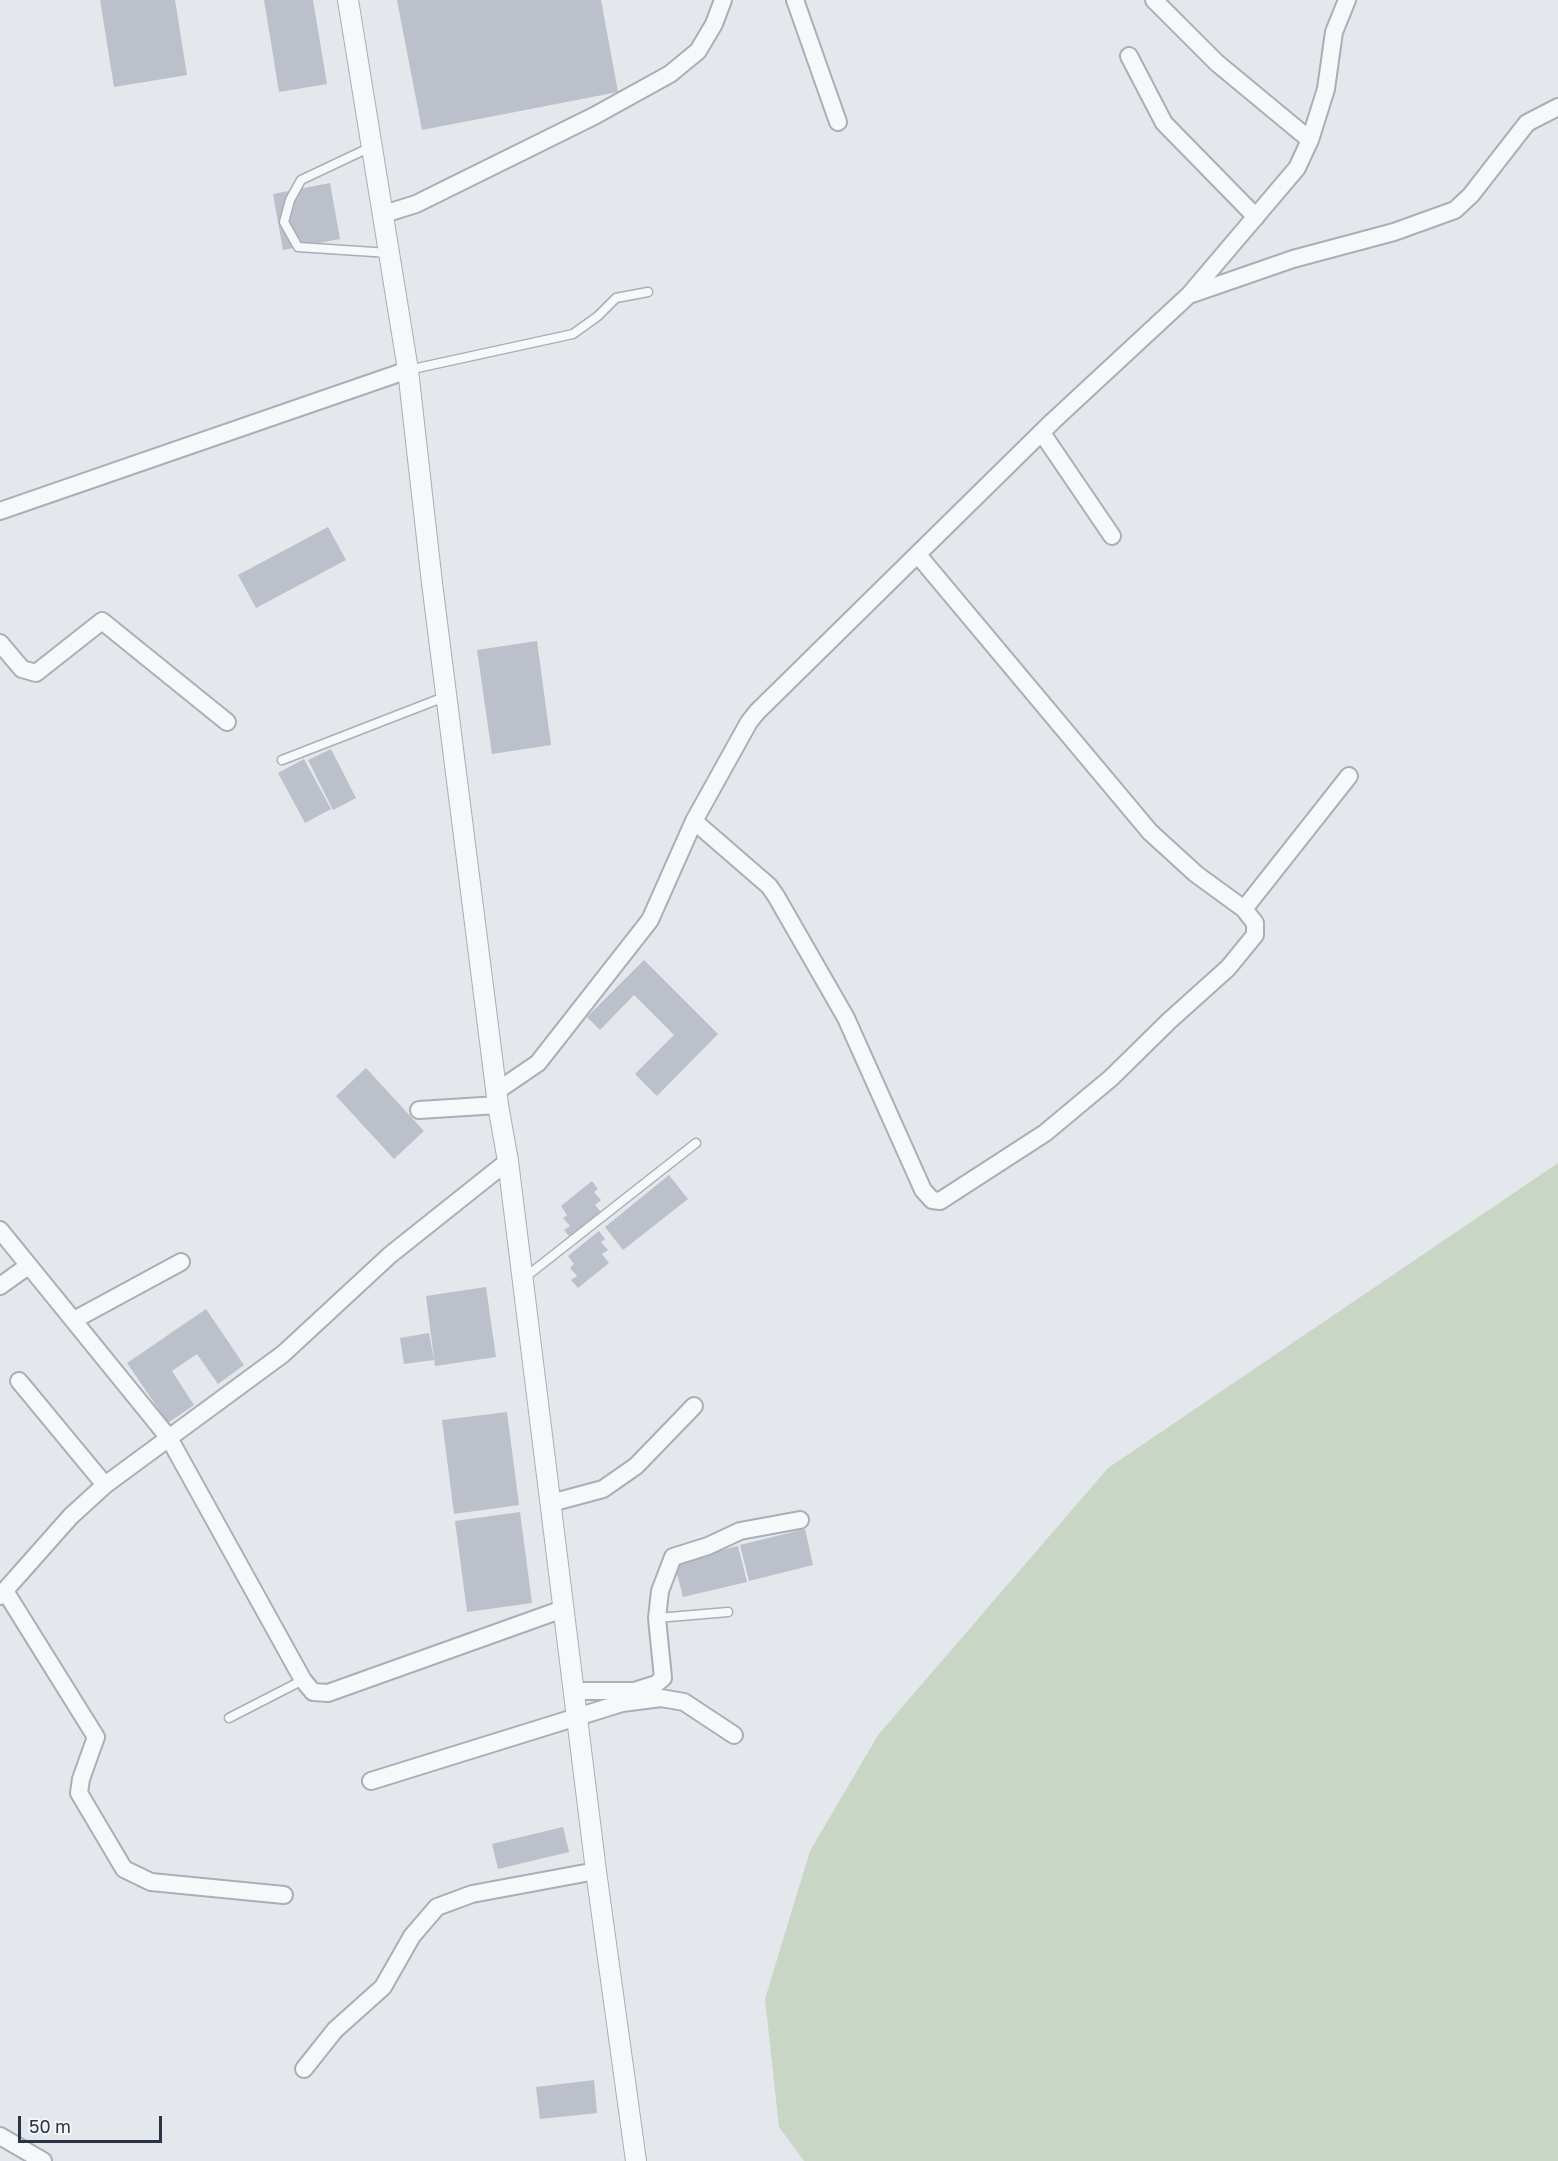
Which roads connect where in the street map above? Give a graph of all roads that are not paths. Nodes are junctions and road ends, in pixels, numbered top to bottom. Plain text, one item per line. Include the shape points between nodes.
1 (348, 0) edge
2 (723, 0) edge
3 (795, 0) edge
4 (1154, 0) edge
5 (1347, 0) edge
6 (1129, 56) dead end
7 (1558, 107) edge
8 (838, 122) dead end
9 (1310, 140) junction
10 (373, 146) junction
11 (384, 214) junction
12 (1256, 217) junction
13 (390, 253) junction
14 (648, 292) dead end
15 (1190, 294) junction
16 (408, 370) junction
17 (1042, 433) junction
18 (0, 511) edge
19 (1112, 536) dead end
20 (918, 555) junction
21 (0, 643) edge
22 (448, 696) junction
23 (227, 722) dead end
24 (282, 760) dead end
25 (1349, 776) dead end
26 (694, 821) junction
27 (1244, 909) junction
28 (498, 1098) junction
29 (419, 1110) dead end
30 (696, 1143) dead end
31 (508, 1161) junction
32 (0, 1230) edge
33 (181, 1262) dead end
34 (28, 1266) junction
35 (523, 1279) junction
36 (0, 1286) edge
37 (74, 1320) junction
38 (19, 1382) dead end
39 (694, 1406) dead end
40 (169, 1438) junction
41 (105, 1485) junction
42 (551, 1503) junction
43 (800, 1520) dead end
44 (2, 1594) edge
45 (563, 1609) junction
46 (728, 1612) dead end
47 (657, 1618) junction
48 (303, 1680) junction
49 (575, 1690) junction
50 (576, 1715) junction
51 (229, 1718) dead end
52 (734, 1735) dead end
53 (371, 1781) dead end
54 (596, 1870) junction
55 (285, 1895) dead end
56 (304, 2069) dead end
57 (0, 2136) edge
58 (43, 2161) edge
59 (636, 2161) edge

1 - 10 street
2 - 11 street via 698,51 670,74 426,199
3 - 8 street
4 - 9 street via 1217,63
5 - 9 street via 1334,32 1326,89
6 - 12 street via 1164,123
7 - 15 street via 1527,123 1455,210
9 - 12 street via 1297,168
10 - 11 street
10 - 13 lane via 301,180 284,222 298,247
11 - 13 street
12 - 15 street
13 - 16 street
14 - 16 lane via 616,298 573,334
15 - 17 street
16 - 18 street
16 - 22 street
17 - 19 street
17 - 20 street
20 - 26 street via 749,722
20 - 27 street via 1150,832 1196,874
21 - 23 street via 22,669 36,673 102,621
22 - 24 lane
22 - 28 street
25 - 27 street
26 - 27 street via 776,896 846,1018 923,1190 932,1200 940,1201 1045,1132 1111,1078 1228,968 1255,935 1255,923
26 - 28 street via 650,920 538,1063
28 - 29 street
28 - 31 street
30 - 35 lane
31 - 35 street
31 - 40 street via 390,1255 283,1354
32 - 34 street
33 - 37 street
34 - 36 street
34 - 37 street
35 - 42 street
37 - 40 street
38 - 41 street
39 - 42 street via 636,1466 603,1489
40 - 41 street
40 - 48 street
41 - 44 street via 71,1516
42 - 45 street
43 - 47 street via 740,1531 673,1557 660,1592
44 - 55 street via 96,1737 79,1793 124,1869 151,1882
45 - 48 street via 328,1693 314,1692
45 - 49 street
46 - 47 lane
47 - 49 street via 663,1678 634,1690
48 - 51 lane
49 - 50 street
50 - 52 street via 661,1698 684,1702
50 - 53 street
50 - 54 street
54 - 56 street via 472,1894 437,1907 412,1936 383,1988 335,2030
54 - 59 street
57 - 58 street

